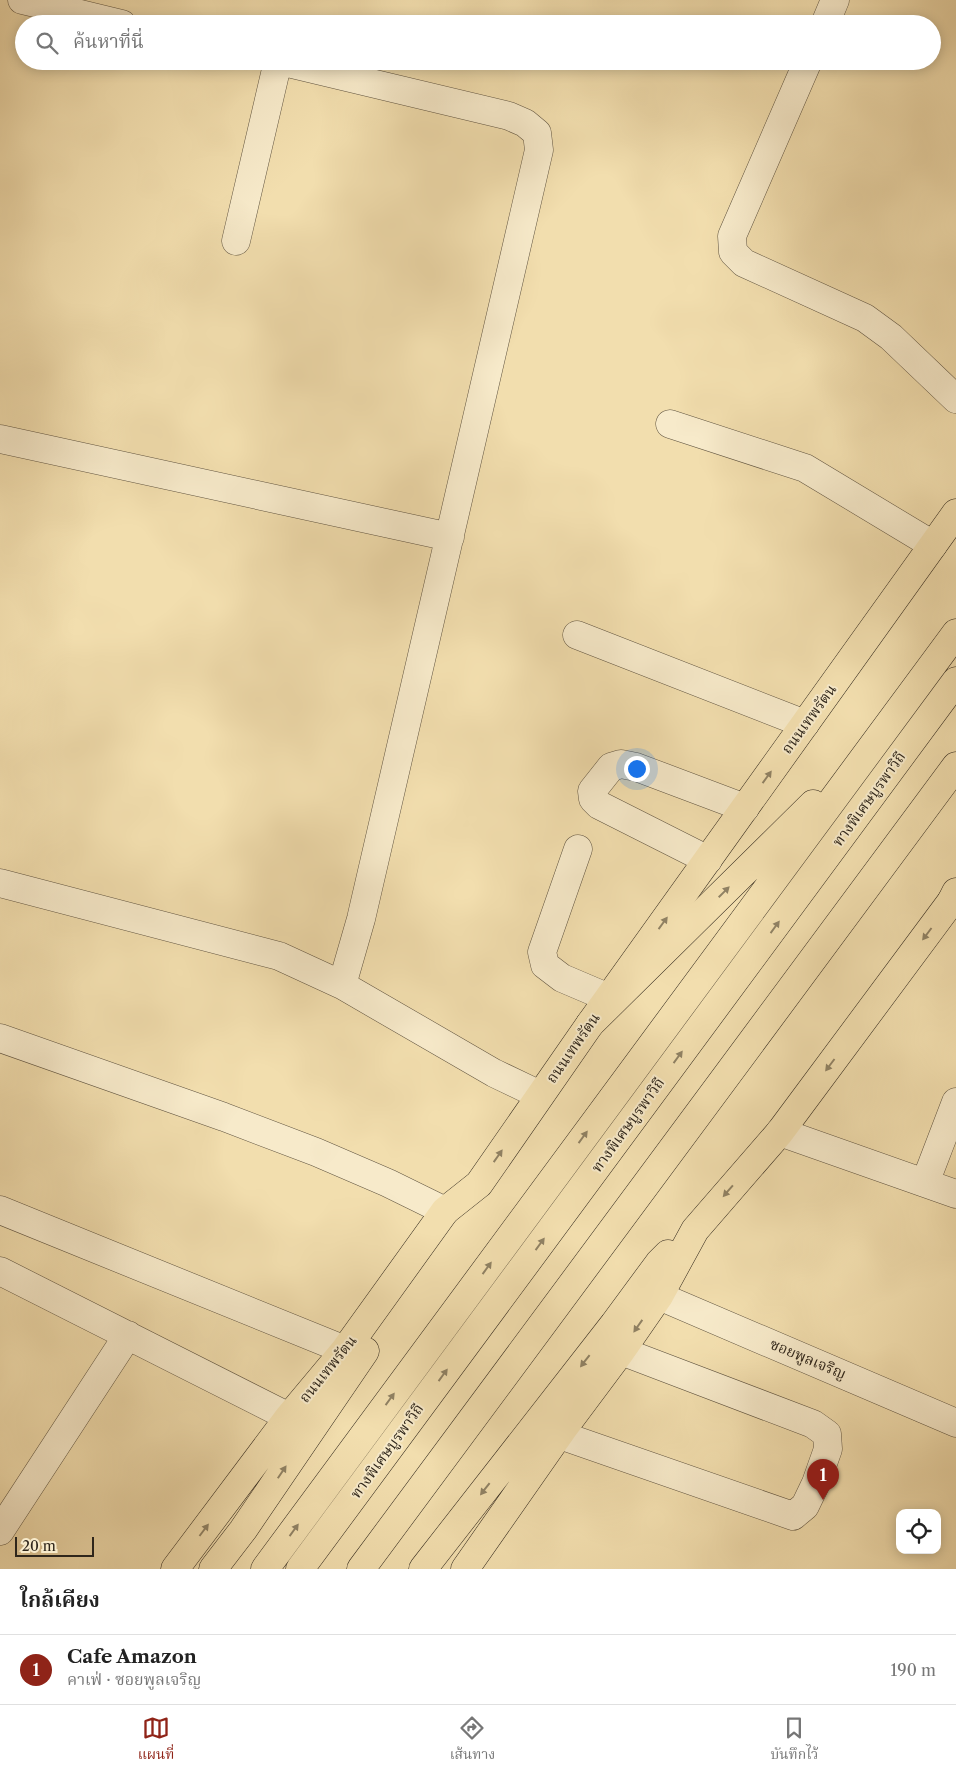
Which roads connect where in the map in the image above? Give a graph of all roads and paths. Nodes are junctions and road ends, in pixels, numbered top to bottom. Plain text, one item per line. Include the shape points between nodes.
1 (22, 0) edge
2 (835, 0) edge
3 (84, 15) edge
4 (829, 15) edge
5 (276, 70) edge
6 (316, 70) edge
7 (804, 70) edge
8 (236, 241) dead end
9 (956, 399) edge
10 (670, 424) dead end
11 (0, 439) edge
12 (956, 513) edge
13 (450, 537) junction
14 (933, 545) junction
15 (956, 633) edge
16 (576, 636) dead end
17 (956, 681) edge
18 (805, 724) junction
19 (875, 742) junction
20 (956, 766) edge
21 (956, 788) edge
22 (745, 808) junction
23 (578, 849) dead end
24 (708, 860) junction
25 (0, 883) edge
26 (955, 896) edge
27 (342, 985) junction
28 (609, 998) junction
29 (590, 1024) junction
30 (0, 1038) edge
31 (540, 1095) junction
32 (956, 1102) edge
33 (780, 1132) junction
34 (925, 1183) junction
35 (479, 1184) junction
36 (956, 1194) edge
37 (0, 1210) edge
38 (445, 1211) junction
39 (695, 1230) junction
40 (0, 1271) edge
41 (659, 1296) junction
42 (128, 1335) junction
43 (345, 1350) junction
44 (621, 1351) junction
45 (289, 1417) junction
46 (956, 1423) edge
47 (560, 1435) junction
48 (0, 1531) edge
49 (174, 1569) edge
50 (213, 1569) edge
51 (265, 1569) edge
52 (300, 1569) edge
53 (361, 1569) edge
54 (378, 1569) edge
55 (423, 1569) edge
56 (465, 1569) edge

1 - 3 street
2 - 4 street
5 - 8 street
6 - 13 street via 509,116 537,133 539,150
7 - 9 street via 732,236 733,252 744,263 864,318 891,337
10 - 14 street via 805,468
11 - 13 street
12 - 14 main road, ถนนเทพรัตน
13 - 27 street via 361,919
14 - 18 main road, ถนนเทพรัตน
15 - 19 main road
16 - 18 street
52 -> 17 main road, ทางพิเศษบูรพาวิถี
22 -> 18 main road, ถนนเทพรัตน
29 -> 19 main road
51 -> 19 main road
20 - 53 main road
21 - 54 main road
22 - 24 main road, ถนนเทพรัตน
22 - 24 street via 620,764 611,766 592,791 593,799 599,805
23 - 28 street via 542,952 545,966 562,978
28 -> 24 main road, ถนนเทพรัตน
25 - 27 street via 279,956
26 -> 33 main road
27 - 31 street via 494,1073
28 - 29 main road, ถนนเทพรัตน
29 - 31 main road, ถนนเทพรัตน
30 - 38 street via 316,1152
35 -> 31 main road, ถนนเทพรัตน
32 - 34 street
33 - 34 street
33 -> 39 main road
34 - 36 street
35 - 38 main road, ถนนเทพรัตน
50 -> 35 main road
37 - 43 street
38 - 43 main road, ถนนเทพรัตน
39 - 41 main road
39 -> 55 main road via 659,1263
40 - 42 street
41 -> 44 main road
41 - 46 street, ซอยพูลเจริญ
42 - 45 street
42 - 48 street
43 - 45 main road, ถนนเทพรัตน
44 - 47 main road
44 - 47 street via 813,1424 827,1434 828,1449 805,1506 792,1516
49 -> 45 main road, ถนนเทพรัตน
47 - 56 main road

